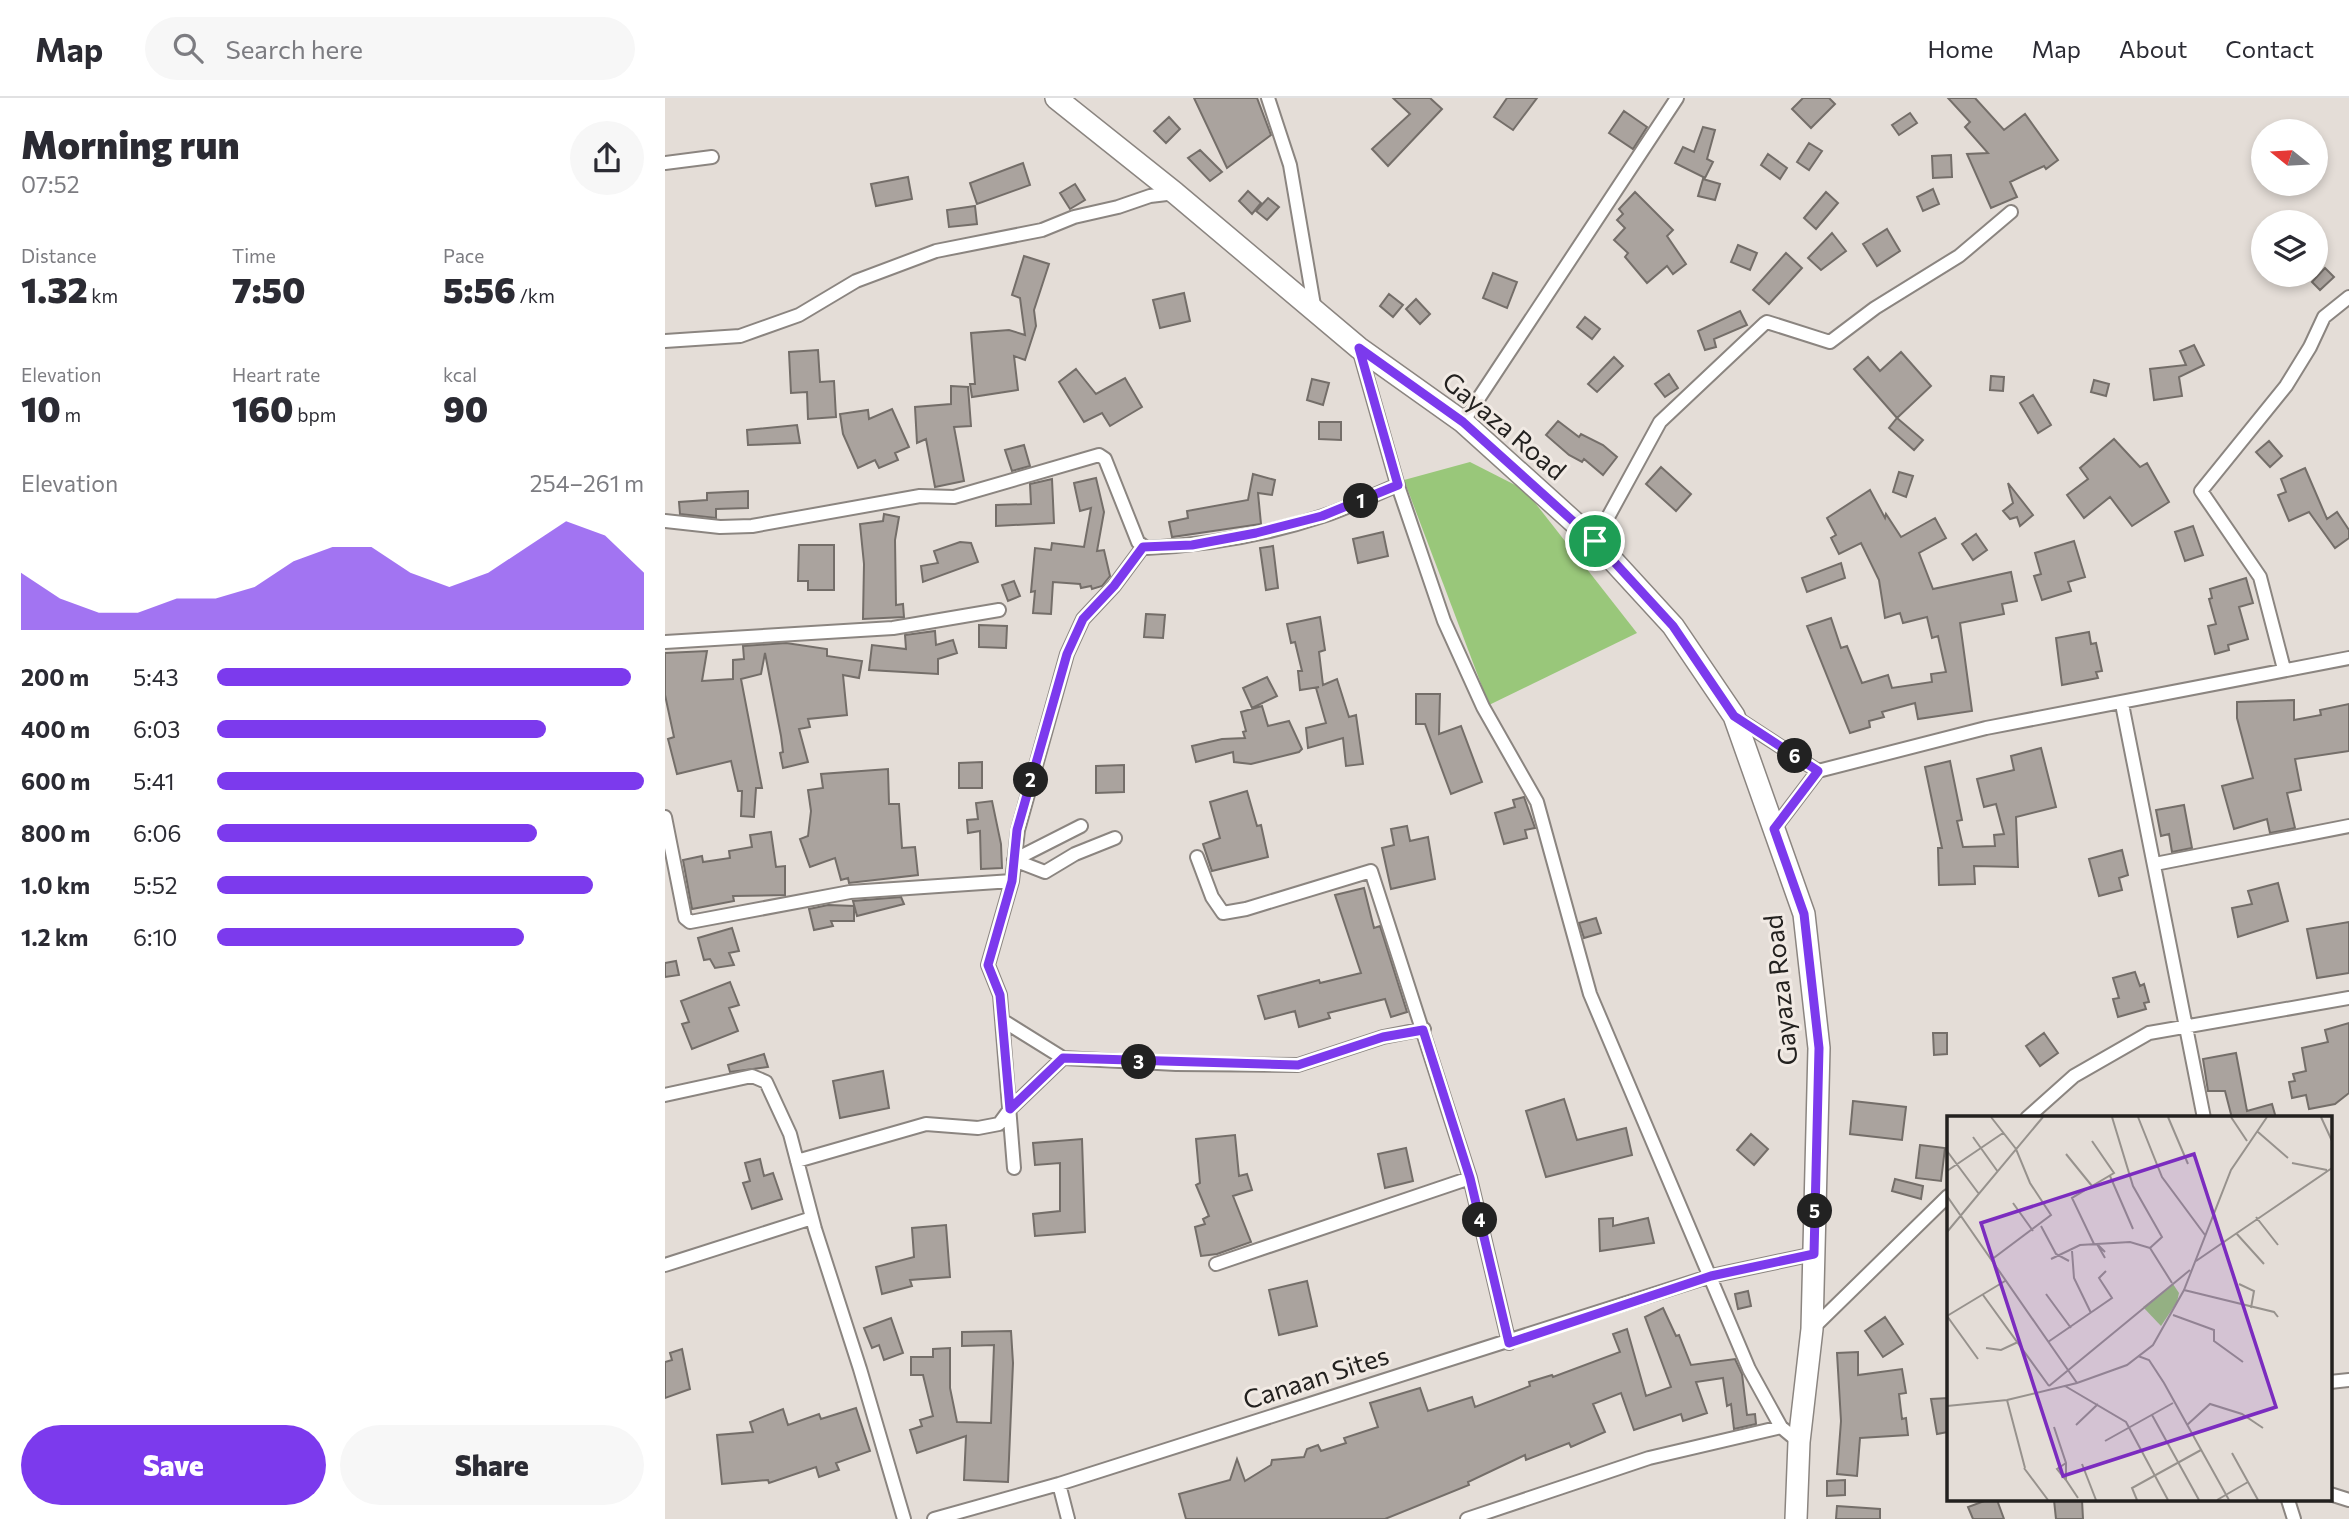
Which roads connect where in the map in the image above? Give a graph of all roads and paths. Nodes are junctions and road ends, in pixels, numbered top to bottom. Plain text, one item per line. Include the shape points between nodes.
1 (1056, 98) edge
2 (1268, 98) edge
3 (1677, 98) edge
4 (712, 157) dead end
5 (665, 163) edge
6 (1175, 193) junction
7 (2011, 212) dead end
8 (2349, 297) edge
9 (1315, 311) junction
10 (665, 341) edge
11 (1359, 348) junction
12 (1463, 422) junction
13 (1398, 485) junction
14 (665, 521) edge
15 (1595, 541) junction
16 (1143, 547) junction
17 (999, 610) dead end
18 (665, 642) edge
19 (2349, 658) edge
20 (2284, 669) junction
21 (2122, 704) junction
22 (1734, 716) junction
23 (1818, 771) junction
24 (665, 817) edge
25 (1081, 826) dead end
26 (2349, 826) edge
27 (1774, 829) junction
28 (1115, 838) dead end
29 (1197, 858) dead end
30 (1014, 860) junction
31 (2155, 864) junction
32 (1012, 881) junction
33 (2349, 998) edge
34 (1002, 1020) junction
35 (2187, 1027) junction
36 (1423, 1030) junction
37 (1063, 1058) junction
38 (665, 1095) edge
39 (1010, 1109) junction
40 (2029, 1116) edge
41 (2204, 1116) edge
42 (797, 1161) junction
43 (1014, 1168) dead end
44 (1470, 1178) junction
45 (1947, 1197) edge
46 (812, 1218) junction
47 (1814, 1254) junction
48 (1216, 1264) dead end
49 (665, 1265) edge
50 (1711, 1276) junction
51 (1812, 1329) junction
52 (1509, 1343) junction
53 (2349, 1380) edge
54 (2331, 1382) edge
55 (1781, 1427) junction
56 (1800, 1442) junction
57 (1059, 1484) junction
58 (2331, 1494) edge
59 (2349, 1500) edge
60 (2289, 1502) edge
61 (904, 1519) edge
62 (934, 1519) edge
63 (1068, 1519) edge
64 (1467, 1519) edge
65 (1795, 1519) edge
66 (2294, 1519) edge

1 - 6 main road, Gayaza Road
2 - 9 street via 1290,165
3 - 12 street
4 - 5 street
6 - 9 main road, Gayaza Road
6 - 10 street via 1074,217 1042,230 936,251 856,281 799,315 740,336
7 - 15 street via 1959,256 1830,342 1764,324 1660,422
8 - 20 street via 2319,323 2285,386 2201,491 2260,577
9 - 11 main road, Gayaza Road
11 - 12 main road, Gayaza Road
11 - 13 street
12 - 15 main road, Gayaza Road
13 - 16 street via 1322,516 1256,533 1192,545
13 - 50 street via 1450,633 1483,707 1537,802 1590,994
14 - 16 street via 752,526 920,496 954,497 1099,454
15 - 22 main road, Gayaza Road via 1673,626
16 - 30 street via 1083,619 1067,654 1017,830
17 - 18 street via 893,628
19 - 20 street
20 - 21 street
21 - 23 street via 1986,728
21 - 31 street
22 - 23 street
22 - 27 main road, Gayaza Road
23 - 27 street
24 - 32 street via 685,918 690,922 850,891
25 - 30 street
26 - 31 street
27 - 47 main road, Gayaza Road via 1804,914 1819,1048
28 - 30 street via 1045,872
29 - 36 street via 1223,913 1371,871
30 - 32 street
31 - 35 street
32 - 34 street via 988,965 1000,995
33 - 35 street
34 - 37 street
34 - 39 street
35 - 40 street via 2149,1033 2116,1049 2074,1076
35 - 41 street
36 - 37 street via 1383,1037 1298,1065
36 - 44 street
37 - 39 street
38 - 42 street via 752,1076 766,1082
39 - 42 street via 999,1124 978,1128 926,1124
39 - 43 street
42 - 46 street
44 - 48 street
44 - 52 street
45 - 51 street
46 - 49 street
46 - 61 street
47 - 50 street, Canaan Sites
47 - 51 main road, Gayaza Road
50 - 52 street, Canaan Sites
50 - 55 street via 1749,1369
51 - 56 main road, Gayaza Road
52 - 57 street, Canaan Sites
53 - 54 street
55 - 56 street
55 - 64 street via 1649,1458
56 - 65 main road, Gayaza Road
57 - 62 street, Canaan Sites
57 - 63 street
58 - 59 street
60 - 66 street

